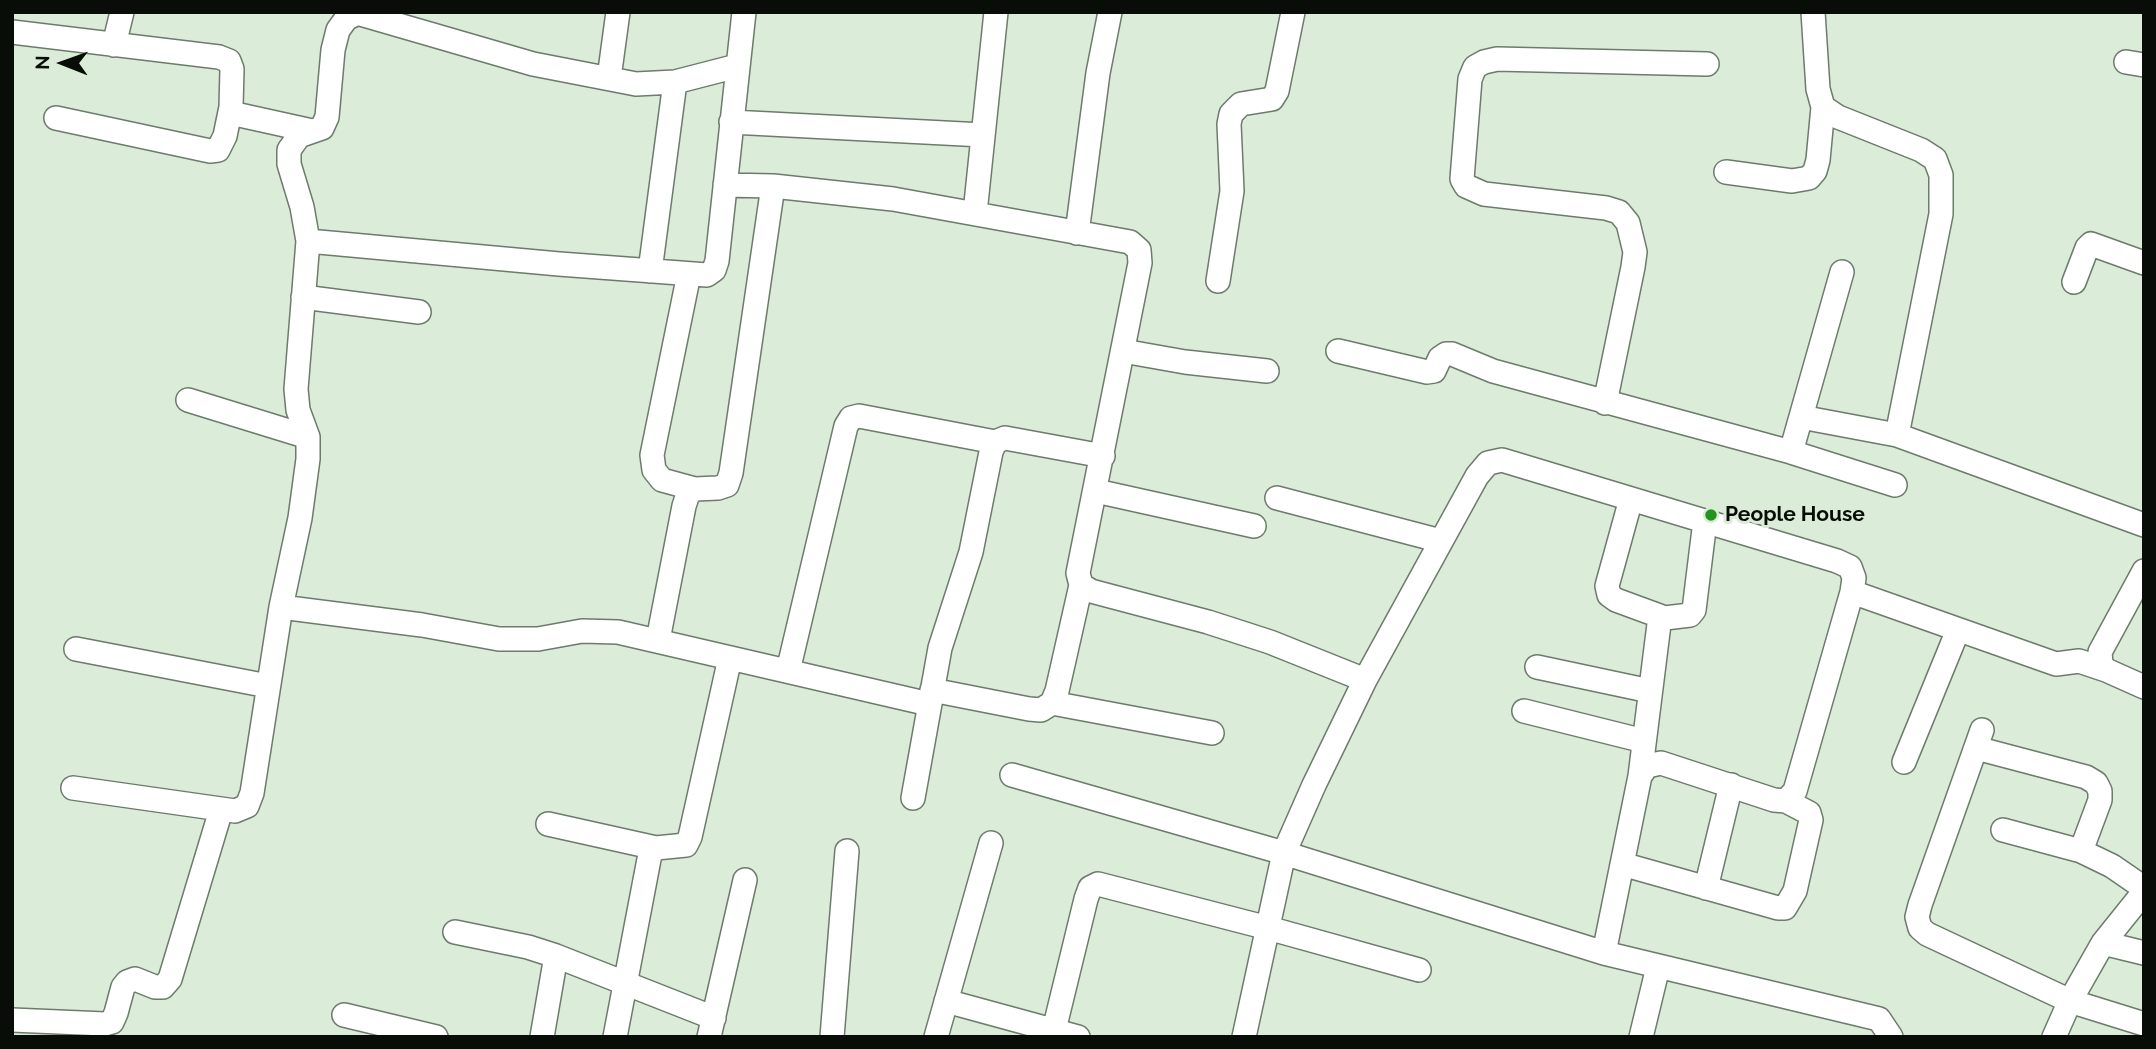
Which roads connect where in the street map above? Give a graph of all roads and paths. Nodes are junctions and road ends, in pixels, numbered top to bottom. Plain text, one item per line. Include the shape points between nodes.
1 (122, 12) edge
2 (618, 12) edge
3 (744, 12) edge
4 (996, 12) edge
5 (1110, 12) edge
6 (1293, 12) edge
7 (1813, 12) edge
8 (412, 20) edge
9 (12, 32) edge
10 (114, 45) junction
11 (1707, 64) dead end
12 (737, 66) junction
13 (609, 78) junction
14 (674, 82) junction
15 (231, 107) junction
16 (1823, 107) junction
17 (56, 118) dead end
18 (731, 122) junction
19 (312, 131) junction
20 (983, 135) junction
21 (1726, 173) dead end
22 (725, 185) junction
23 (773, 186) junction
24 (975, 213) junction
25 (1077, 233) junction
26 (308, 241) junction
27 (2144, 263) edge
28 (650, 271) junction
29 (1842, 272) dead end
30 (689, 274) junction
31 (1219, 281) dead end
32 (2074, 282) dead end
33 (303, 297) junction
34 (419, 312) dead end
35 (1123, 351) junction
36 (1338, 351) dead end
37 (1267, 371) dead end
38 (187, 400) dead end
39 (1605, 402) junction
40 (1801, 417) junction
41 (1897, 436) junction
42 (308, 437) junction
43 (995, 442) junction
44 (1791, 452) junction
45 (1103, 456) junction
46 (1895, 485) dead end
47 (695, 489) junction
48 (1096, 491) junction
49 (1278, 498) dead end
50 (1631, 499) junction
51 (1705, 521) junction
52 (2144, 525) edge
53 (1254, 526) dead end
54 (1441, 541) junction
55 (2144, 571) edge
56 (1081, 585) junction
57 (1852, 592) junction
58 (281, 607) junction
59 (1665, 618) junction
60 (1958, 630) junction
61 (658, 640) junction
62 (76, 649) dead end
63 (730, 658) junction
64 (1536, 667) dead end
65 (2106, 670) junction
66 (788, 671) junction
67 (1365, 680) junction
68 (268, 686) junction
69 (2144, 687) edge
70 (1650, 691) junction
71 (931, 697) junction
72 (1052, 703) junction
73 (1524, 711) dead end
74 (1212, 733) dead end
75 (1644, 741) junction
76 (1904, 762) dead end
77 (1012, 775) dead end
78 (1640, 776) junction
79 (1731, 785) junction
80 (73, 788) dead end
81 (913, 798) dead end
82 (1786, 801) junction
83 (221, 810) junction
84 (548, 824) dead end
85 (2003, 830) dead end
86 (991, 843) dead end
87 (656, 848) junction
88 (847, 851) dead end
89 (2081, 851) junction
90 (1284, 853) junction
91 (1622, 864) junction
92 (744, 880) dead end
93 (1706, 888) junction
94 (2144, 890) edge
95 (1268, 928) junction
96 (455, 932) dead end
97 (2103, 943) junction
98 (1604, 953) junction
99 (2144, 953) edge
100 (556, 956) junction
101 (1658, 967) junction
102 (1419, 970) dead end
103 (626, 984) junction
104 (2070, 1000) junction
105 (946, 1001) junction
106 (344, 1015) dead end
107 (12, 1020) edge
108 (2144, 1024) edge
109 (711, 1027) edge
110 (1054, 1030) junction
111 (436, 1037) edge
112 (542, 1037) edge
113 (615, 1037) edge
114 (832, 1037) edge
115 (936, 1037) edge
116 (1077, 1037) edge
117 (1244, 1037) edge
118 (1641, 1037) edge
119 (1891, 1037) edge
120 (2054, 1037) edge

1 - 10 street
2 - 13 street
3 - 12 street
4 - 20 street
5 - 25 street
6 - 31 street via 1277,91 1272,99 1241,104 1231,114 1232,191
7 - 16 street
8 - 13 street via 533,64
8 - 19 street via 357,13 346,19 333,50 327,117 322,128
9 - 10 street
10 - 15 street via 229,61
11 - 39 street via 1497,59 1475,67 1470,79 1462,179 1466,186 1484,194 1606,208 1619,212 1628,223 1633,267
12 - 14 street
12 - 18 street
13 - 14 street via 636,84
14 - 28 street
15 - 17 street via 222,143 218,150 210,151
15 - 19 street via 235,114
16 - 21 street via 1818,160 1809,178 1792,181
16 - 41 street via 1921,150 1935,159 1941,175 1941,214
18 - 20 street
18 - 22 street
19 - 26 street via 299,136 289,150
20 - 24 street
22 - 23 street
22 - 30 street via 714,271
23 - 24 street via 893,198
23 - 47 street via 731,473 727,485
24 - 25 street
25 - 35 street via 1130,242 1139,250
26 - 28 street
26 - 33 street
27 - 32 street via 2091,244
28 - 30 street
29 - 40 street
30 - 47 street via 652,455 654,470 662,480
33 - 34 street
33 - 42 street via 296,389
35 - 37 street
35 - 45 street
36 - 39 street via 1427,372 1434,371 1440,358 1452,354 1493,371
38 - 42 street
39 - 44 street
40 - 41 street
40 - 44 street
41 - 52 street
42 - 58 street via 300,518
43 - 45 street via 1005,438
43 - 66 street via 859,415 851,418
43 - 71 street
44 - 46 street
45 - 48 street
47 - 61 street via 684,506
48 - 53 street
48 - 56 street via 1078,573
49 - 54 street
50 - 51 street
50 - 54 street via 1502,460 1488,463
50 - 59 street via 1607,586 1609,595
51 - 57 street via 1838,561 1850,567
51 - 59 street via 1695,610
54 - 67 street
55 - 65 street via 2100,652
56 - 67 street via 1270,642
56 - 72 street
57 - 60 street
57 - 82 street via 1795,791
58 - 61 street via 499,639 538,639 597,630
58 - 68 street
59 - 70 street via 1659,624
60 - 65 street via 2056,664 2079,661
60 - 76 street
61 - 63 street
62 - 68 street
63 - 66 street
63 - 87 street via 691,837 686,845
64 - 70 street
65 - 69 street
66 - 71 street
67 - 90 street
68 - 83 street via 252,793 247,806
70 - 75 street
71 - 72 street via 1041,710
71 - 81 street
72 - 74 street
73 - 75 street
75 - 78 street
77 - 90 street
78 - 79 street via 1647,766 1661,762
78 - 91 street
79 - 82 street
79 - 93 street
80 - 83 street
82 - 93 street via 1809,813 1811,820 1795,891 1786,908
83 - 107 street via 170,979 163,987 135,979 127,982 112,1021 105,1024
84 - 87 street
85 - 89 street
86 - 105 street
87 - 103 street via 647,865
88 - 114 street
89 - 94 street via 2112,866
89 - 104 street via 2100,800 2096,783 1979,739 1917,918 1927,934
90 - 95 street
90 - 98 street
91 - 93 street
91 - 98 street
92 - 109 street
94 - 97 street
95 - 102 street
95 - 110 street via 1098,884 1090,888 1086,899
95 - 117 street
96 - 100 street
97 - 99 street
97 - 104 street
98 - 101 street
100 - 103 street
100 - 112 street
101 - 118 street
101 - 119 street via 1879,1019
103 - 109 street
103 - 113 street
104 - 108 street
104 - 120 street
105 - 110 street
105 - 115 street
106 - 111 street
110 - 116 street

